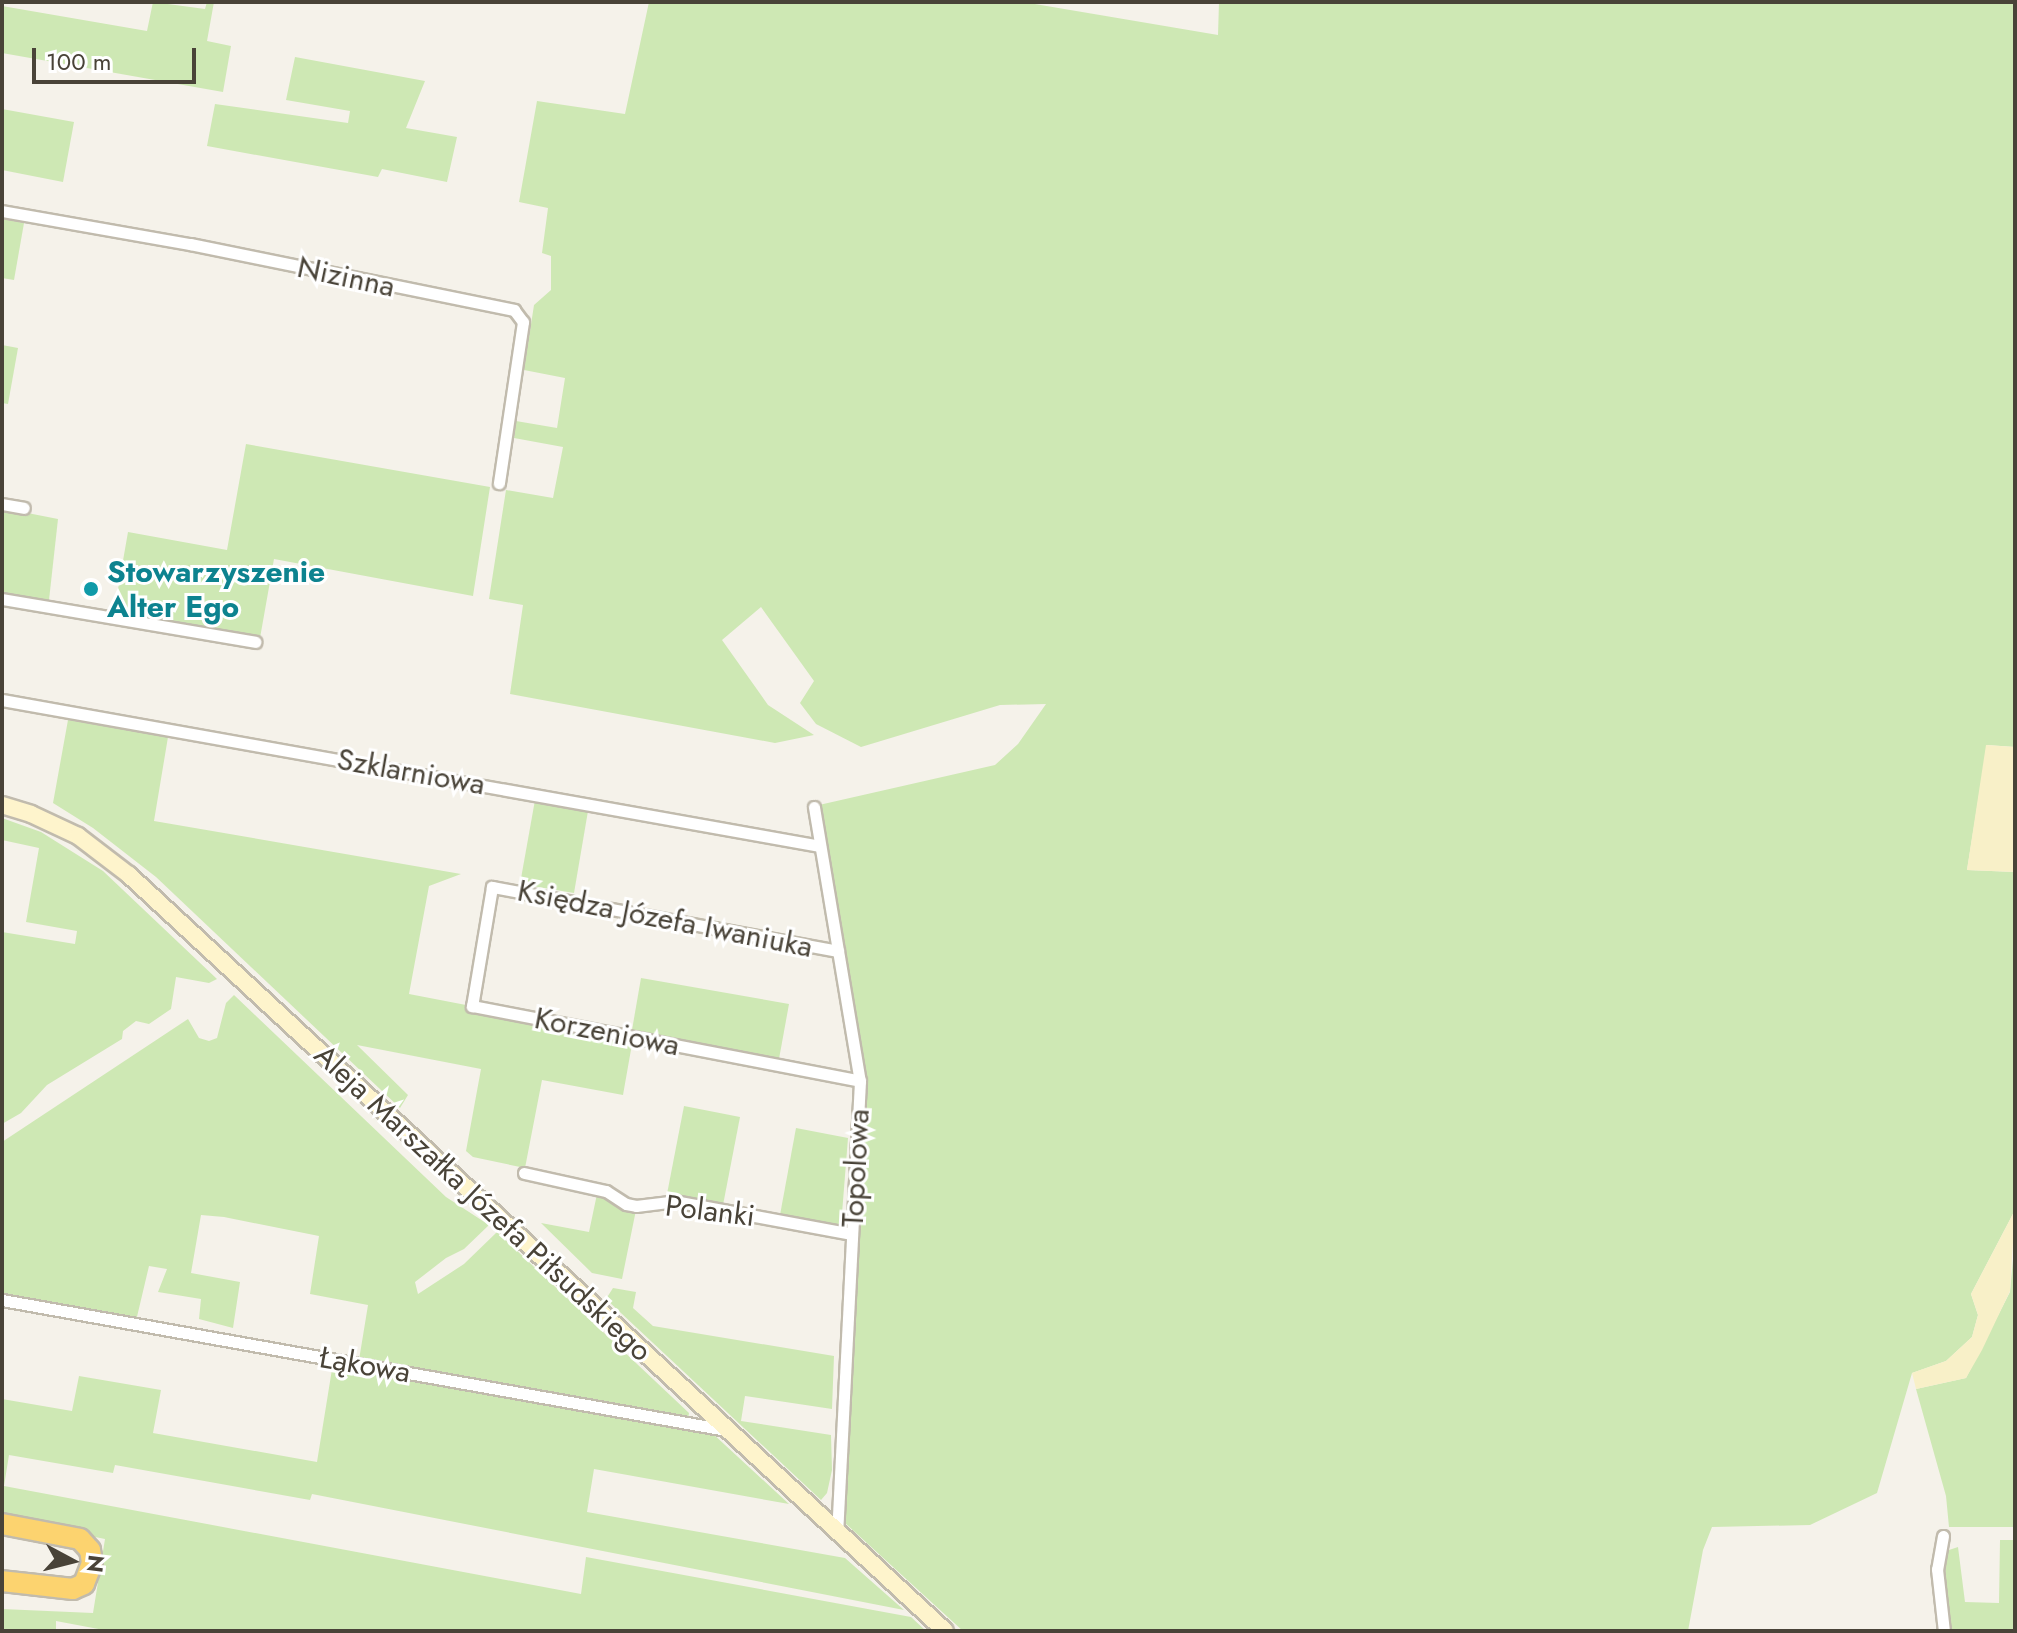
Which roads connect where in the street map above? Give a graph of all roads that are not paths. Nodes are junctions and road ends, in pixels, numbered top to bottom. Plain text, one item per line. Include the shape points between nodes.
1 (2, 211) edge
2 (499, 483) dead end
3 (2, 504) edge
4 (24, 508) dead end
5 (2, 599) edge
6 (255, 642) dead end
7 (2, 700) edge
8 (2, 805) edge
9 (814, 807) dead end
10 (820, 846) junction
11 (492, 887) joint
12 (838, 951) junction
13 (860, 1081) junction
14 (524, 1173) dead end
15 (852, 1234) junction
16 (2, 1300) edge
17 (728, 1430) junction
18 (2, 1524) edge
19 (837, 1531) junction
20 (1943, 1536) dead end
21 (2, 1581) edge
22 (945, 1631) edge
23 (1944, 1631) edge

1 - 2 street, Nizinna via 514,310 523,322
3 - 4 street
5 - 6 street
7 - 10 street, Szklarniowa
8 - 17 main road, Aleja Marszałka Józefa Piłsudskiego via 55,824 120,867
9 - 10 street, Topolowa
10 - 12 street, Topolowa
11 - 12 street, Księdza Józefa Iwaniuka
11 - 13 street, Korzeniowa via 472,1006
12 - 13 street, Topolowa
13 - 15 street, Topolowa
14 - 15 street, Polanki via 606,1191 636,1206 674,1201
15 - 19 street, Topolowa
16 - 17 street, Łąkowa
17 - 19 main road, Aleja Marszałka Józefa Piłsudskiego
18 - 21 highway via 72,1535 87,1544 92,1557 84,1584 73,1589
19 - 22 main road, Aleja Marszałka Józefa Piłsudskiego
20 - 23 street via 1937,1569

